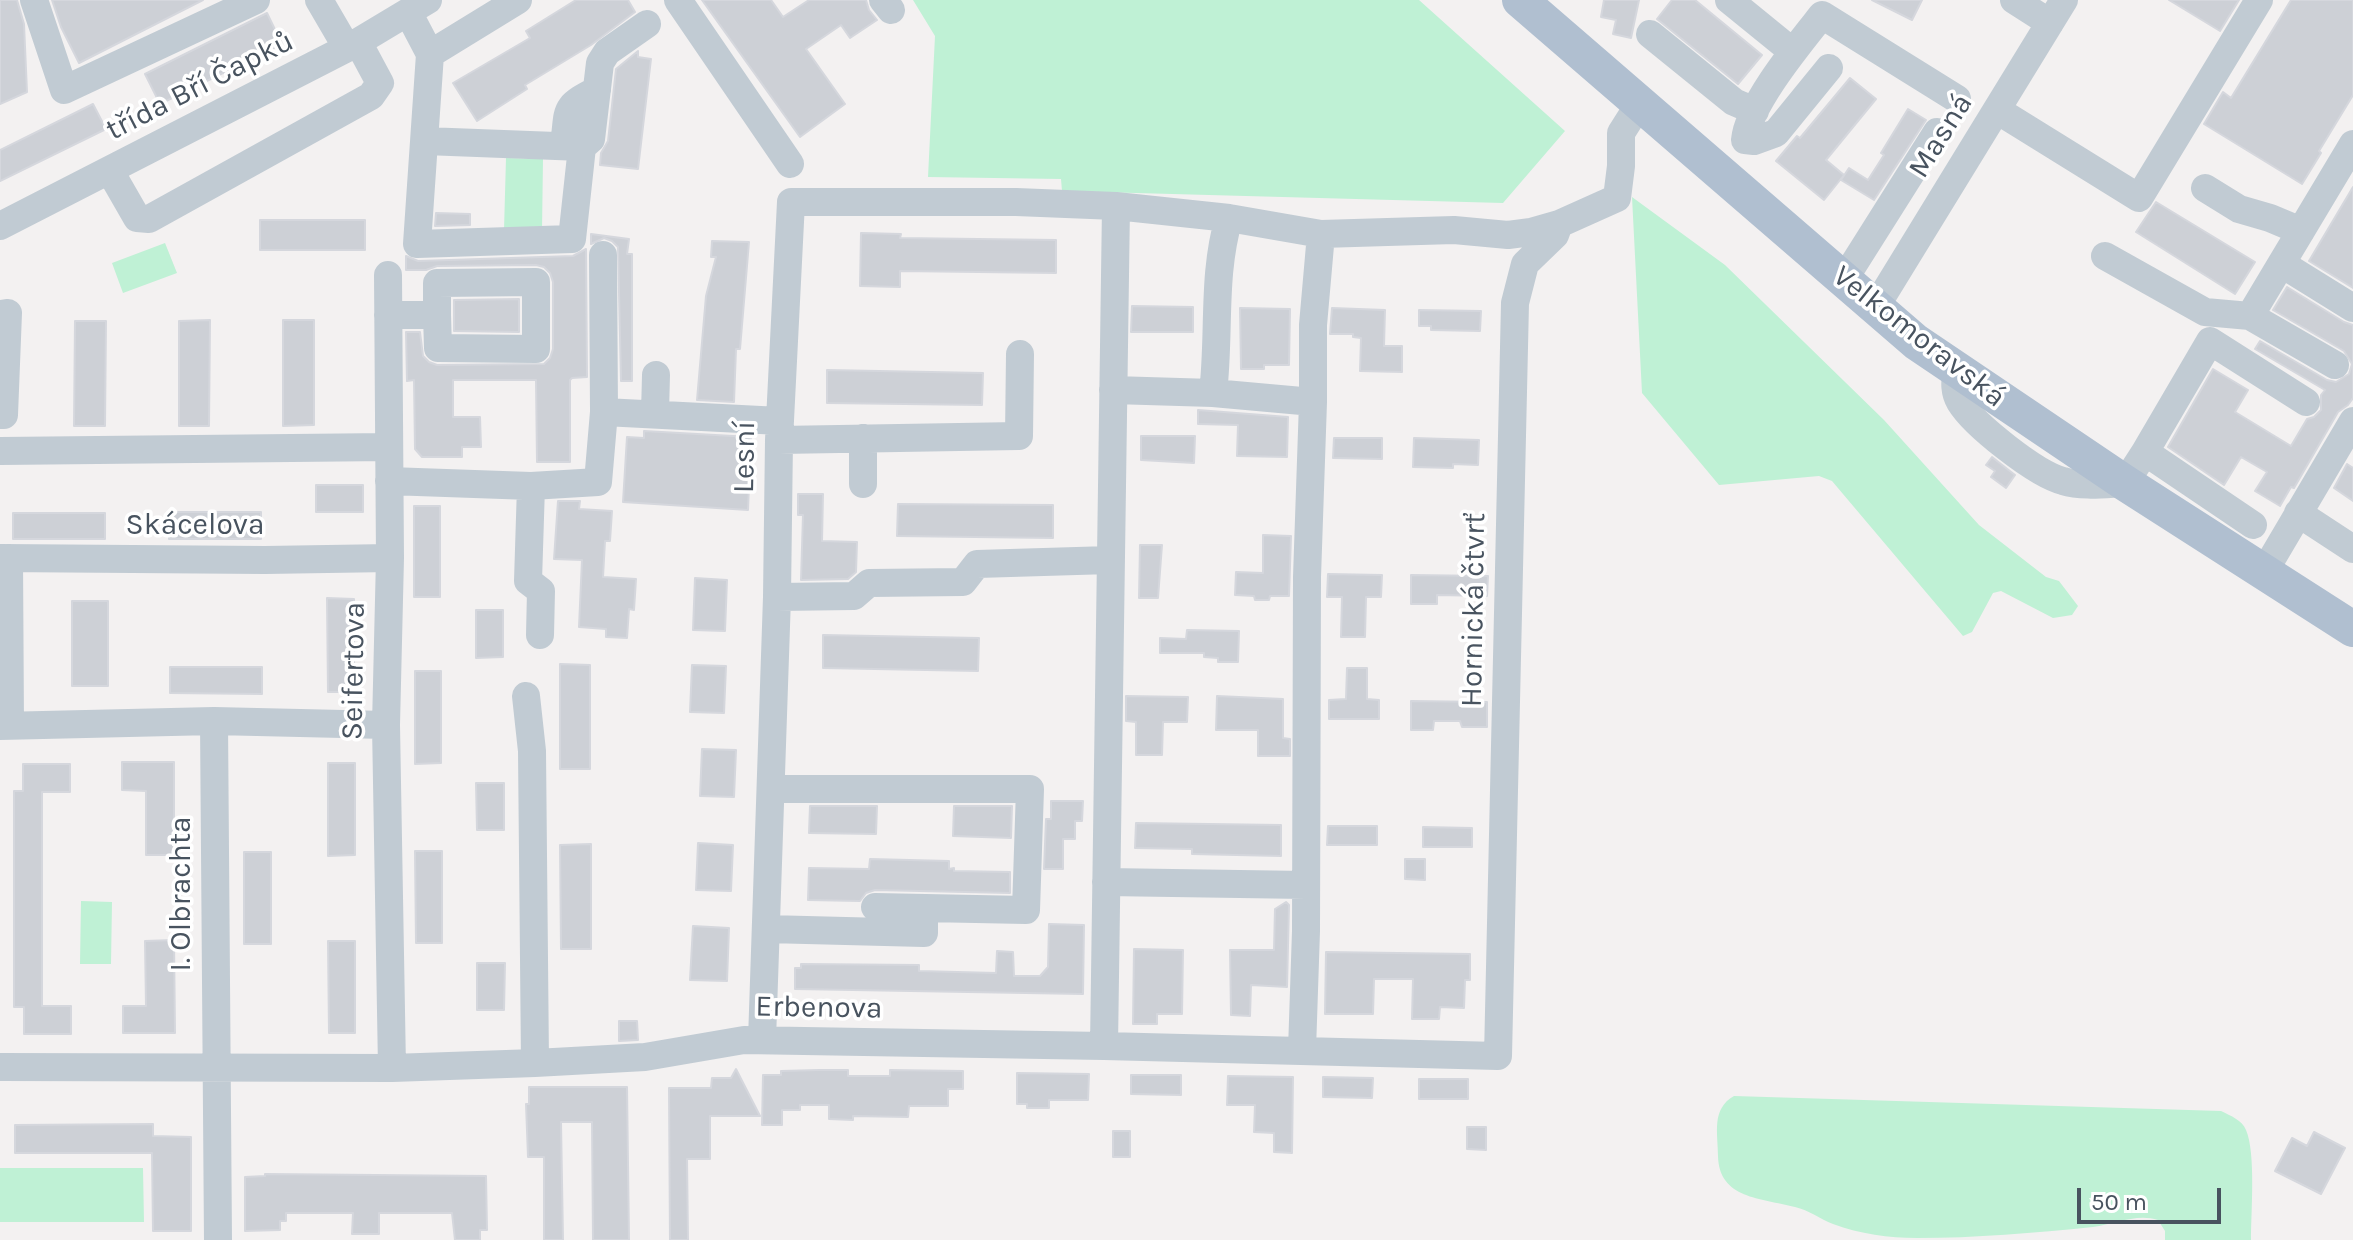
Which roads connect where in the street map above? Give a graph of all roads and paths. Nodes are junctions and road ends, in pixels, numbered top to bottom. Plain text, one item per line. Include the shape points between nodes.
1 (34, 0) edge
2 (256, 0) edge
3 (319, 0) edge
4 (518, 0) edge
5 (678, 0) edge
6 (1520, 0) edge
7 (1729, 0) edge
8 (2014, 0) edge
9 (2259, 0) edge
10 (418, 6) edge
11 (2057, 11) edge
12 (647, 24) dead end
13 (1650, 34) dead end
14 (352, 45) junction
15 (1793, 52) junction
16 (430, 54) junction
17 (1829, 68) dead end
18 (1957, 99) dead end
19 (1640, 103) junction
20 (1997, 110) junction
21 (1755, 111) junction
22 (1937, 132) dead end
23 (1745, 140) junction
24 (425, 141) junction
25 (2353, 144) edge
26 (573, 146) junction
27 (790, 164) dead end
28 (110, 171) junction
29 (1718, 171) junction
30 (2205, 188) dead end
31 (1116, 206) junction
32 (1229, 218) junction
33 (1559, 224) junction
34 (0, 226) edge
35 (2301, 231) junction
36 (1321, 234) junction
37 (1508, 235) junction
38 (603, 255) dead end
39 (2105, 256) dead end
40 (1525, 264) junction
41 (2282, 264) junction
42 (388, 275) dead end
43 (1843, 281) junction
44 (1875, 308) junction
45 (2353, 308) edge
46 (0, 314) edge
47 (388, 315) junction
48 (437, 315) dead end
49 (2250, 316) junction
50 (1020, 354) dead end
51 (2335, 365) dead end
52 (656, 375) dead end
53 (1113, 390) junction
54 (1213, 393) junction
55 (1313, 402) junction
56 (2306, 402) dead end
57 (604, 412) junction
58 (655, 413) junction
59 (0, 415) edge
60 (2353, 421) edge
61 (779, 430) junction
62 (863, 438) junction
63 (389, 447) junction
64 (0, 451) edge
65 (2145, 452) junction
66 (389, 481) junction
67 (2125, 483) junction
68 (863, 484) dead end
69 (531, 486) junction
70 (2298, 513) junction
71 (2253, 525) dead end
72 (2353, 549) edge
73 (4, 558) edge
74 (390, 558) junction
75 (1110, 560) junction
76 (2264, 572) junction
77 (777, 597) junction
78 (2353, 629) edge
79 (540, 635) dead end
80 (526, 696) dead end
81 (214, 721) junction
82 (386, 725) junction
83 (5, 726) edge
84 (771, 789) junction
85 (1106, 882) junction
86 (1306, 885) junction
87 (875, 907) dead end
88 (924, 908) junction
89 (767, 929) junction
90 (762, 1040) junction
91 (1104, 1046) junction
92 (1302, 1050) junction
93 (535, 1063) junction
94 (0, 1067) edge
95 (217, 1067) junction
96 (392, 1068) junction
97 (218, 1240) edge

1 - 2 street via 64,90
3 - 14 street
4 - 16 street
5 - 27 street
6 - 19 main road, Velkomoravská
7 - 15 street
8 - 11 street
9 - 20 street via 2139,198
10 - 14 street, třída Bří Čapků
10 - 16 street
11 - 20 street, Masná
12 - 26 street via 607,52 597,90 569,108
13 - 21 street via 1734,102
14 - 28 street, třída Bří Čapků
14 - 28 street via 380,83 371,96 149,219 137,218
15 - 18 street via 1822,15
15 - 21 street
16 - 24 street
17 - 23 street via 1776,133
19 - 29 main road, Velkomoravská
19 - 33 street via 1621,133 1617,198
20 - 44 street, Masná
21 - 23 street
22 - 43 street
23 - 29 street
24 - 26 street
24 - 26 street via 417,244 572,239
25 - 35 street
28 - 34 street, třída Bří Čapků
29 - 43 main road, Velkomoravská
30 - 35 street via 2239,209
31 - 32 street
31 - 53 street
31 - 61 street, Lesní via 791,202
32 - 36 street
32 - 54 street via 1219,262
33 - 37 street
33 - 40 street via 1555,235
35 - 41 street
36 - 37 street via 1454,230
36 - 55 street
37 - 40 street
38 - 57 street
39 - 49 street via 2205,312
40 - 92 street, Hornická čtvrť via 1515,303 1498,1056
41 - 45 street
41 - 49 street
42 - 47 street, Seifertova
43 - 44 main road, Velkomoravská
44 - 67 main road, Velkomoravská via 1956,372
46 - 59 street via 8,313
47 - 48 street
47 - 63 street, Seifertova
49 - 51 street
50 - 62 street via 1019,436
52 - 58 street
53 - 54 street
53 - 75 street
54 - 55 street
55 - 86 street
56 - 65 street via 2210,341
57 - 58 street
57 - 69 street via 598,482
58 - 61 street
60 - 70 street
61 - 62 street
61 - 77 street, Lesní
62 - 68 street
63 - 64 street
63 - 66 street, Seifertova
65 - 67 street
65 - 71 street
66 - 69 street
66 - 74 street, Seifertova
67 - 76 main road, Velkomoravská
69 - 79 street via 528,581 541,591
70 - 72 street
70 - 76 street
73 - 74 street, Skácelova
73 - 83 street
74 - 82 street, Seifertova
75 - 77 street via 977,564 963,582 869,583 854,596
75 - 85 street
76 - 78 main road, Velkomoravská
77 - 84 street, Lesní
80 - 93 street via 532,751
81 - 82 street
81 - 83 street
81 - 95 street, I. Olbrachta
82 - 96 street, Seifertova
84 - 88 street via 1030,789 1026,910
84 - 89 street, Lesní
85 - 86 street
85 - 91 street
86 - 92 street
87 - 88 street
88 - 89 street via 924,933
89 - 90 street, Lesní
90 - 91 street, Erbenova
90 - 93 street, Erbenova via 645,1057
91 - 92 street, Hornická čtvrť
93 - 96 street, Erbenova
94 - 95 street, Erbenova
95 - 96 street, Erbenova
95 - 97 street, I. Olbrachta

